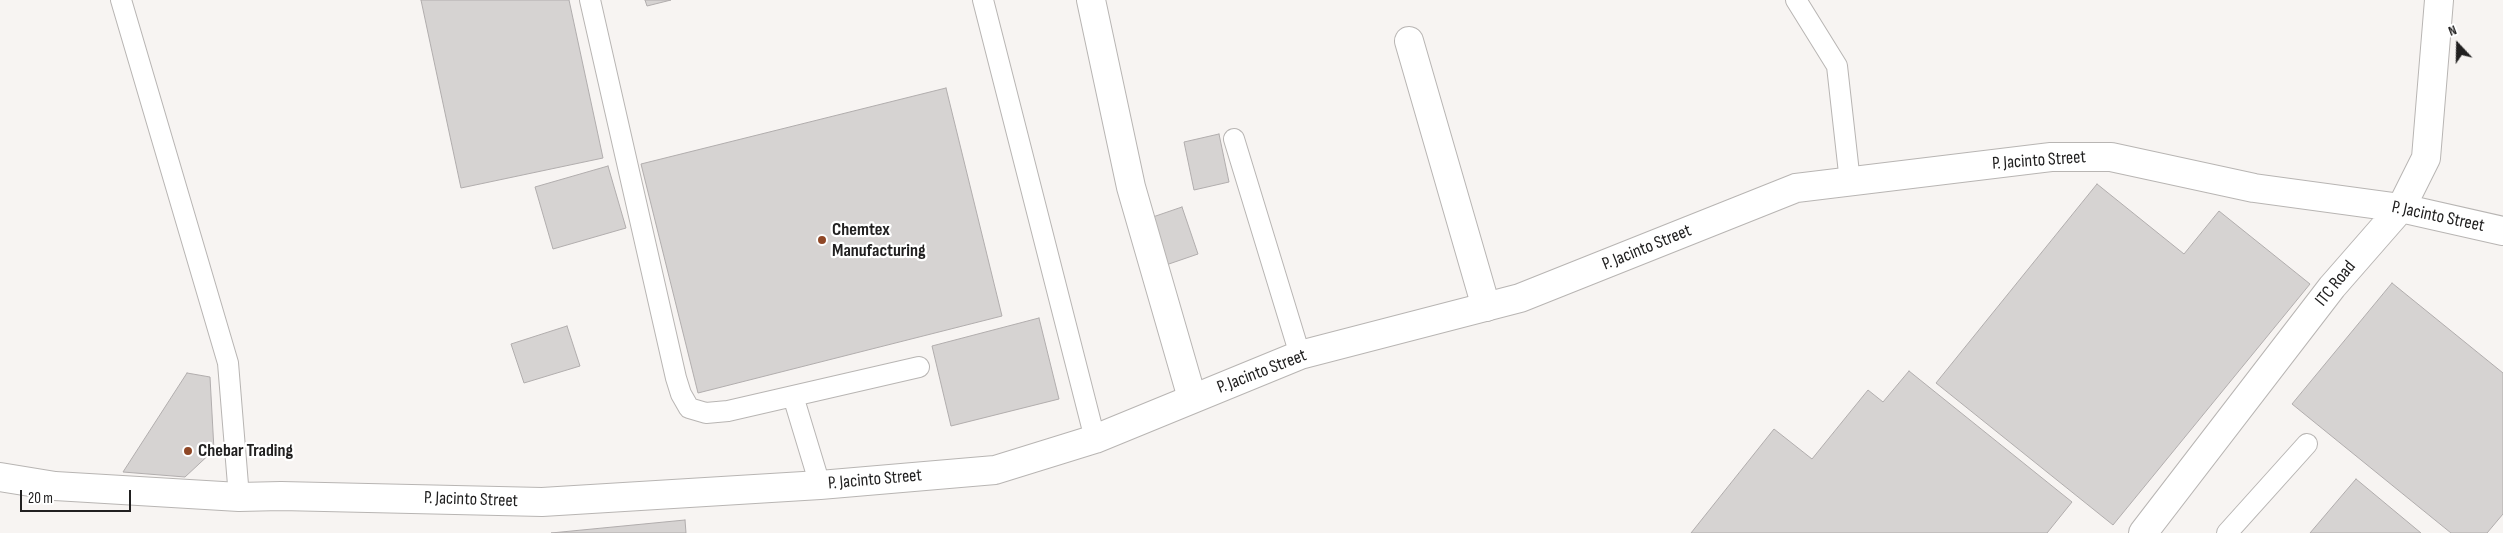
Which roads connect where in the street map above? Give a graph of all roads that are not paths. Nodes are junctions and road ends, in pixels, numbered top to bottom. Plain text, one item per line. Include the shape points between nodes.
1 (121, 0) edge
2 (590, 0) edge
3 (982, 0) edge
4 (1090, 0) edge
5 (1796, 0) edge
6 (2439, 0) edge
7 (1409, 41) dead end
8 (1234, 139) dead end
9 (1850, 182) junction
10 (2401, 208) junction
11 (2503, 232) edge
12 (1486, 307) junction
13 (1300, 355) junction
14 (919, 368) dead end
15 (793, 396) junction
16 (1192, 398) junction
17 (1095, 438) junction
18 (2307, 444) dead end
19 (0, 477) edge
20 (820, 485) junction
21 (239, 497) junction
22 (2143, 533) edge
23 (2227, 533) edge

1 - 21 lane via 228,363
2 - 15 lane via 681,394 689,408 706,413
3 - 17 lane
4 - 16 street via 1131,187
5 - 9 lane via 1837,66
6 - 10 street, ITC Road via 2426,158
7 - 12 street
8 - 13 lane
9 - 10 street, P. Jacinto Street via 2052,157 2111,157 2254,188
9 - 12 street, P. Jacinto Street via 1796,188 1520,298
10 - 11 street, P. Jacinto Street
10 - 22 street, ITC Road via 2332,287
12 - 13 street, P. Jacinto Street
13 - 16 street, P. Jacinto Street
14 - 15 lane
15 - 20 lane
16 - 17 street, P. Jacinto Street
17 - 20 street, P. Jacinto Street via 995,470
18 - 23 lane
19 - 21 street, P. Jacinto Street via 55,486
20 - 21 street, P. Jacinto Street via 542,502

